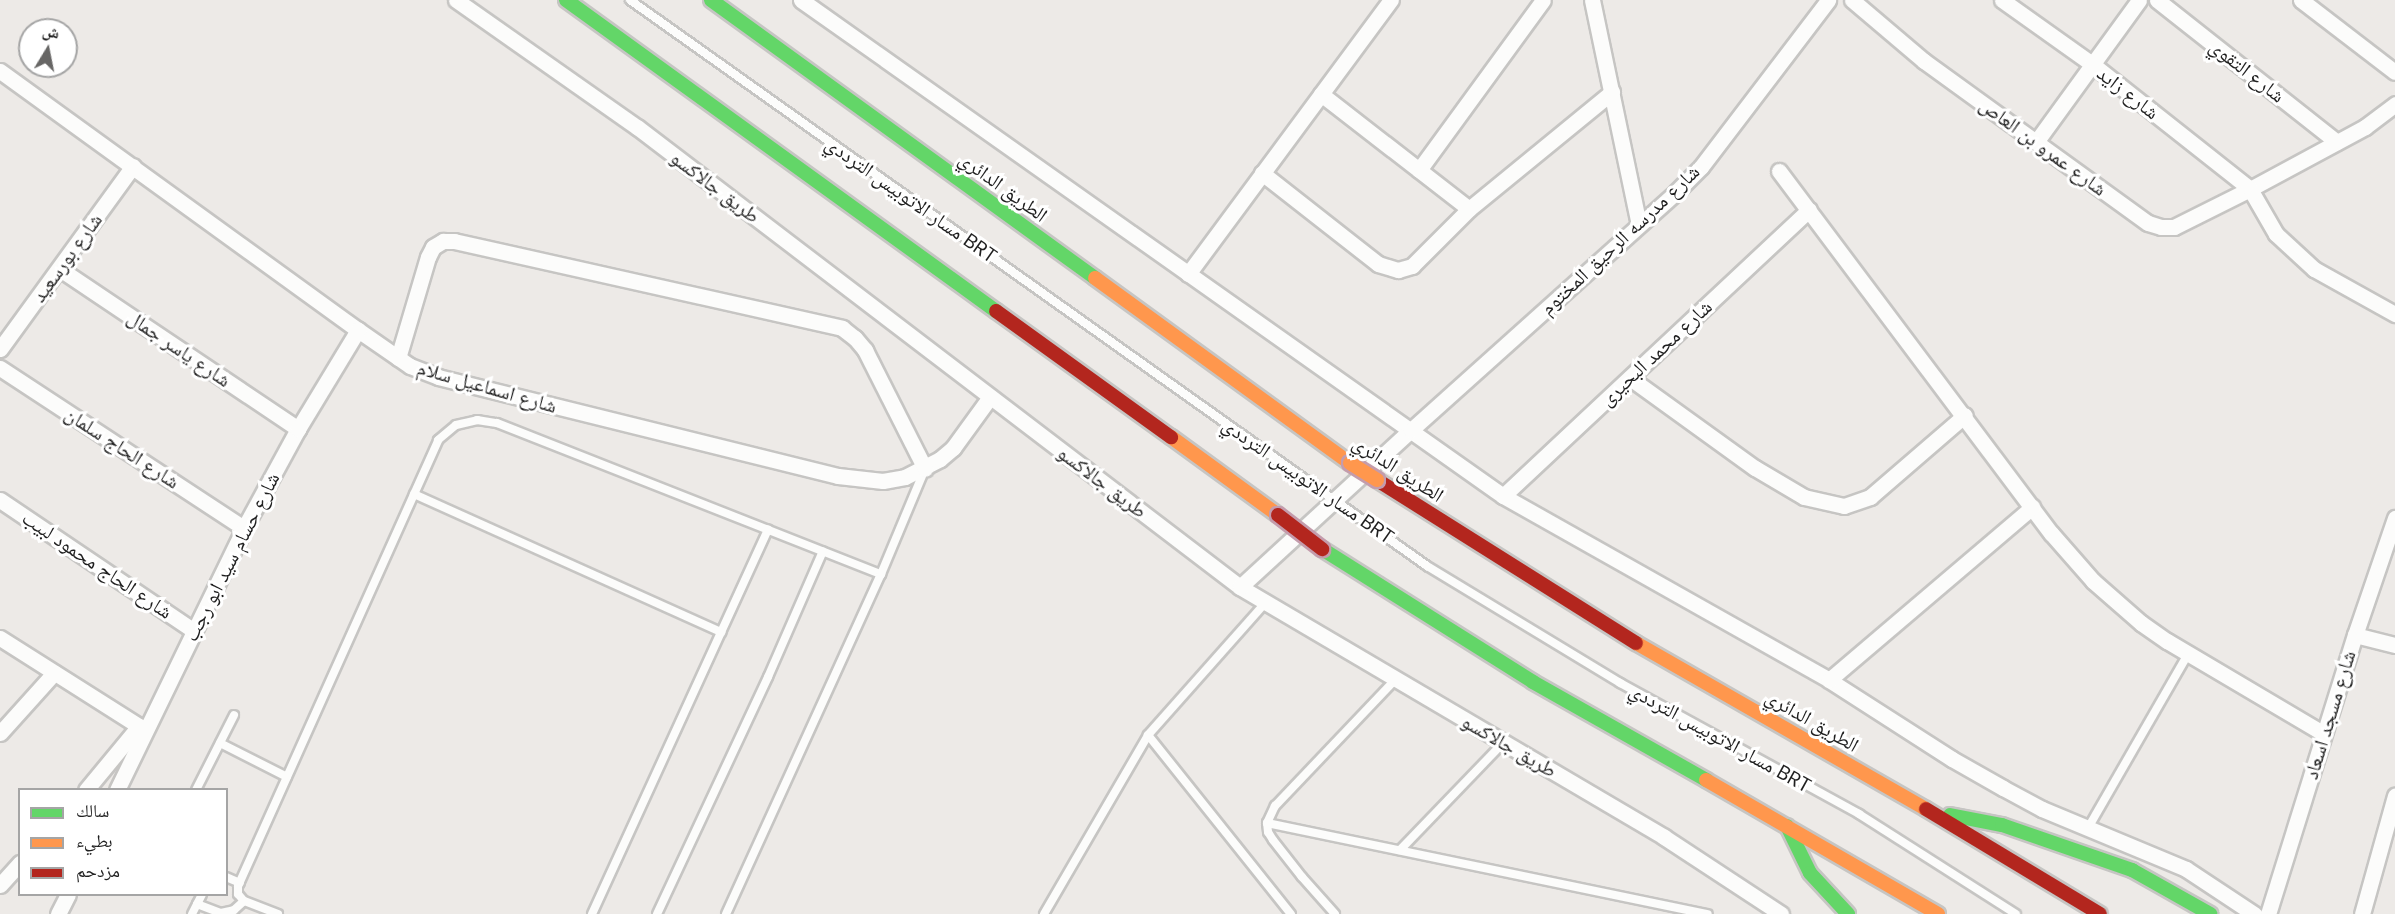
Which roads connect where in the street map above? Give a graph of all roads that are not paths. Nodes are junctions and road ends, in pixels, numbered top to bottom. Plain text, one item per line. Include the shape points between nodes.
1 (456, 0) edge
2 (566, 0) edge
3 (630, 0) edge
4 (711, 0) edge
5 (801, 0) edge
6 (1391, 0) edge
7 (1543, 0) edge
8 (1593, 0) edge
9 (1828, 0) edge
10 (1852, 0) edge
11 (2002, 0) edge
12 (2139, 0) edge
13 (2157, 0) edge
14 (2301, 0) edge
15 (2092, 64) junction
16 (0, 71) edge
17 (2395, 72) edge
18 (1612, 92) junction
19 (1322, 94) junction
20 (2395, 104) edge
21 (2036, 142) junction
22 (2337, 142) junction
23 (133, 166) junction
24 (1419, 170) junction
25 (1779, 171) dead end
26 (1262, 173) junction
27 (2250, 189) junction
28 (1469, 209) junction
29 (1809, 210) junction
30 (1640, 224) junction
31 (60, 269) junction
32 (1188, 274) junction
33 (2395, 314) edge
34 (358, 330) junction
35 (0, 349) edge
36 (398, 358) junction
37 (0, 368) edge
38 (1630, 378) junction
39 (990, 397) junction
40 (1965, 415) junction
41 (298, 429) junction
42 (1411, 430) junction
43 (925, 469) junction
44 (414, 494) junction
45 (1503, 496) junction
46 (0, 500) edge
47 (2032, 507) junction
48 (2395, 518) edge
49 (244, 528) junction
50 (768, 529) junction
51 (822, 550) junction
52 (881, 574) junction
53 (1240, 587) junction
54 (1266, 602) junction
55 (194, 631) junction
56 (721, 633) junction
57 (2355, 635) junction
58 (0, 638) edge
59 (2395, 645) edge
60 (2188, 654) junction
61 (54, 673) junction
62 (1395, 680) junction
63 (1829, 680) junction
64 (234, 715) dead end
65 (142, 728) junction
66 (0, 733) edge
67 (2324, 734) junction
68 (1148, 735) junction
69 (220, 743) junction
70 (1503, 743) junction
71 (287, 777) junction
72 (87, 788) edge
73 (117, 788) edge
74 (197, 788) edge
75 (2395, 796) edge
76 (1932, 812) junction
77 (1267, 822) junction
78 (1787, 826) junction
79 (2088, 828) junction
80 (1400, 850) junction
81 (18, 865) edge
82 (228, 878) edge
83 (240, 883) junction
84 (0, 885) edge
85 (67, 896) edge
86 (201, 896) edge
87 (244, 901) junction
88 (197, 904) junction
89 (58, 914) edge
90 (192, 914) edge
91 (278, 914) edge
92 (592, 914) edge
93 (657, 914) edge
94 (726, 914) edge
95 (1044, 914) edge
96 (1292, 914) edge
97 (1335, 914) edge
98 (1708, 914) edge
99 (1781, 914) edge
100 (1848, 914) edge
101 (1938, 914) edge
102 (2016, 914) edge
103 (2100, 914) edge
104 (2210, 914) edge
105 (2254, 914) edge
106 (2268, 914) edge
107 (2362, 914) edge

1 - 39 street, طريق جالاكسو via 637,127
2 - 78 highway, bridge via 1322,549 1533,682
3 - 102 lane, مسار الاتوبيس الترددي BRT via 1427,566 1620,683 1858,814
4 - 76 highway, الطريق الدائري, bridge via 1350,463 1636,643
5 - 32 street
6 - 19 street
7 - 24 street
8 - 18 street
9 - 30 street, شارع مدرسه الرحيق المختوم via 1701,167
10 - 21 street, شارع عمرو بن العاص via 1924,61
11 - 15 street, شارع زايد
12 - 15 street
13 - 22 street, شارع التقوي
14 - 17 street
15 - 21 street
15 - 27 street, شارع زايد
16 - 23 street, شارع اسماعيل سلام
18 - 28 street
18 - 30 street
19 - 24 street
19 - 26 street
20 - 22 street, شارع عمرو بن العاص
21 - 27 street, شارع عمرو بن العاص via 2148,223 2161,227 2174,227
22 - 27 street, شارع عمرو بن العاص
23 - 31 street, شارع بورسعيد
23 - 34 street, شارع اسماعيل سلام
24 - 28 street
25 - 29 street
26 - 28 street via 1378,264 1398,270 1412,266
26 - 32 street
27 - 33 street via 2266,220 2293,252 2321,273
29 - 38 street, شارع محمد البحيرى
29 - 40 street
30 - 42 street, شارع مدرسه الرحيق المختوم
31 - 35 street, شارع بورسعيد
31 - 41 street, شارع ياسر جمال
32 - 42 street
34 - 36 street, شارع اسماعيل سلام
34 - 41 street, شارع حسام سيد ابو رجب
36 - 43 street, شارع اسماعيل سلام via 438,377 838,476 883,482
36 - 43 street via 428,257 433,247 443,241 454,241 842,328 865,350
37 - 49 street, شارع الحاج سلمان
38 - 40 street via 1755,468 1804,497 1844,506 1870,497
38 - 45 street, شارع محمد البحيرى
39 - 43 street, شارع اسماعيل سلام via 953,448
39 - 53 street, طريق جالاكسو
40 - 47 street
41 - 49 street, شارع حسام سيد ابو رجب
42 - 45 street
42 - 53 street, شارع مدرسه الرحيق المختوم
43 - 52 lane
44 - 50 lane via 438,440 446,432 466,421 487,421
44 - 56 lane
44 - 71 lane
45 - 63 street
46 - 55 street, شارع الحاج محمود لبيب
47 - 60 street via 2071,558 2116,603
47 - 63 street
48 - 57 street, شارع مسجد اسعاد
49 - 55 street, شارع حسام سيد ابو رجب
50 - 51 lane
50 - 56 lane
51 - 52 lane
51 - 93 lane via 768,677
52 - 94 lane
53 - 54 street, طريق جالاكسو
54 - 62 street, طريق جالاكسو
54 - 68 lane
55 - 65 street, شارع حسام سيد ابو رجب
56 - 92 lane
57 - 59 street
57 - 67 street, شارع مسجد اسعاد
58 - 61 street
60 - 67 street
60 - 79 lane
61 - 65 street
61 - 66 street
62 - 70 street, طريق جالاكسو
62 - 77 lane via 1275,806
63 - 79 street via 2003,788
64 - 69 lane
65 - 72 street
65 - 73 street, شارع حسام سيد ابو رجب
67 - 106 street, شارع مسجد اسعاد
68 - 95 lane
68 - 96 lane
69 - 71 lane
69 - 74 lane
70 - 80 lane
70 - 99 street, طريق جالاكسو via 1664,837
71 - 83 lane
75 - 107 street
76 - 103 highway, الطريق الدائري
76 - 104 highway via 2002,825 2123,866
77 - 80 lane
77 - 97 lane via 1273,840
78 - 100 highway via 1810,873
78 - 101 highway
79 - 105 street via 2186,870
80 - 98 lane
81 - 84 street
82 - 83 lane
83 - 87 lane via 238,894
85 - 89 street
86 - 88 lane
87 - 88 lane via 234,910 221,913
87 - 91 lane
88 - 90 lane

